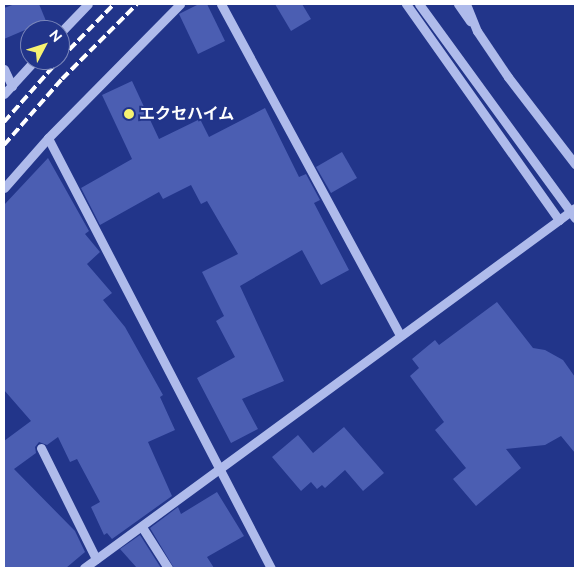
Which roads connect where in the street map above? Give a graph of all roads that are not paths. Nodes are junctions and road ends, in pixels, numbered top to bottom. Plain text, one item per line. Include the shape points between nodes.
1 (88, 4) edge
2 (180, 4) edge
3 (221, 4) edge
4 (406, 4) edge
5 (419, 4) edge
6 (458, 4) edge
7 (466, 4) edge
8 (70, 23) edge
9 (477, 31) junction
10 (4, 69) edge
11 (26, 70) edge
12 (12, 86) junction
13 (4, 94) edge
14 (48, 138) junction
15 (575, 164) edge
16 (4, 188) edge
17 (575, 208) edge
18 (575, 218) edge
19 (558, 220) junction
20 (400, 335) junction
21 (41, 448) dead end
22 (222, 469) junction
23 (142, 527) junction
24 (96, 559) junction
25 (84, 568) edge
26 (168, 568) edge
27 (271, 568) edge

1 - 8 street
2 - 14 street
3 - 20 street
4 - 19 street
5 - 18 street
6 - 9 street
7 - 9 street
9 - 15 street via 508,78
10 - 12 street
11 - 12 street
12 - 13 street
14 - 16 street
14 - 22 street
17 - 19 street, bridge
19 - 20 street
20 - 22 street
21 - 24 street
22 - 23 street
22 - 27 street
23 - 24 street
23 - 26 street
24 - 25 street

